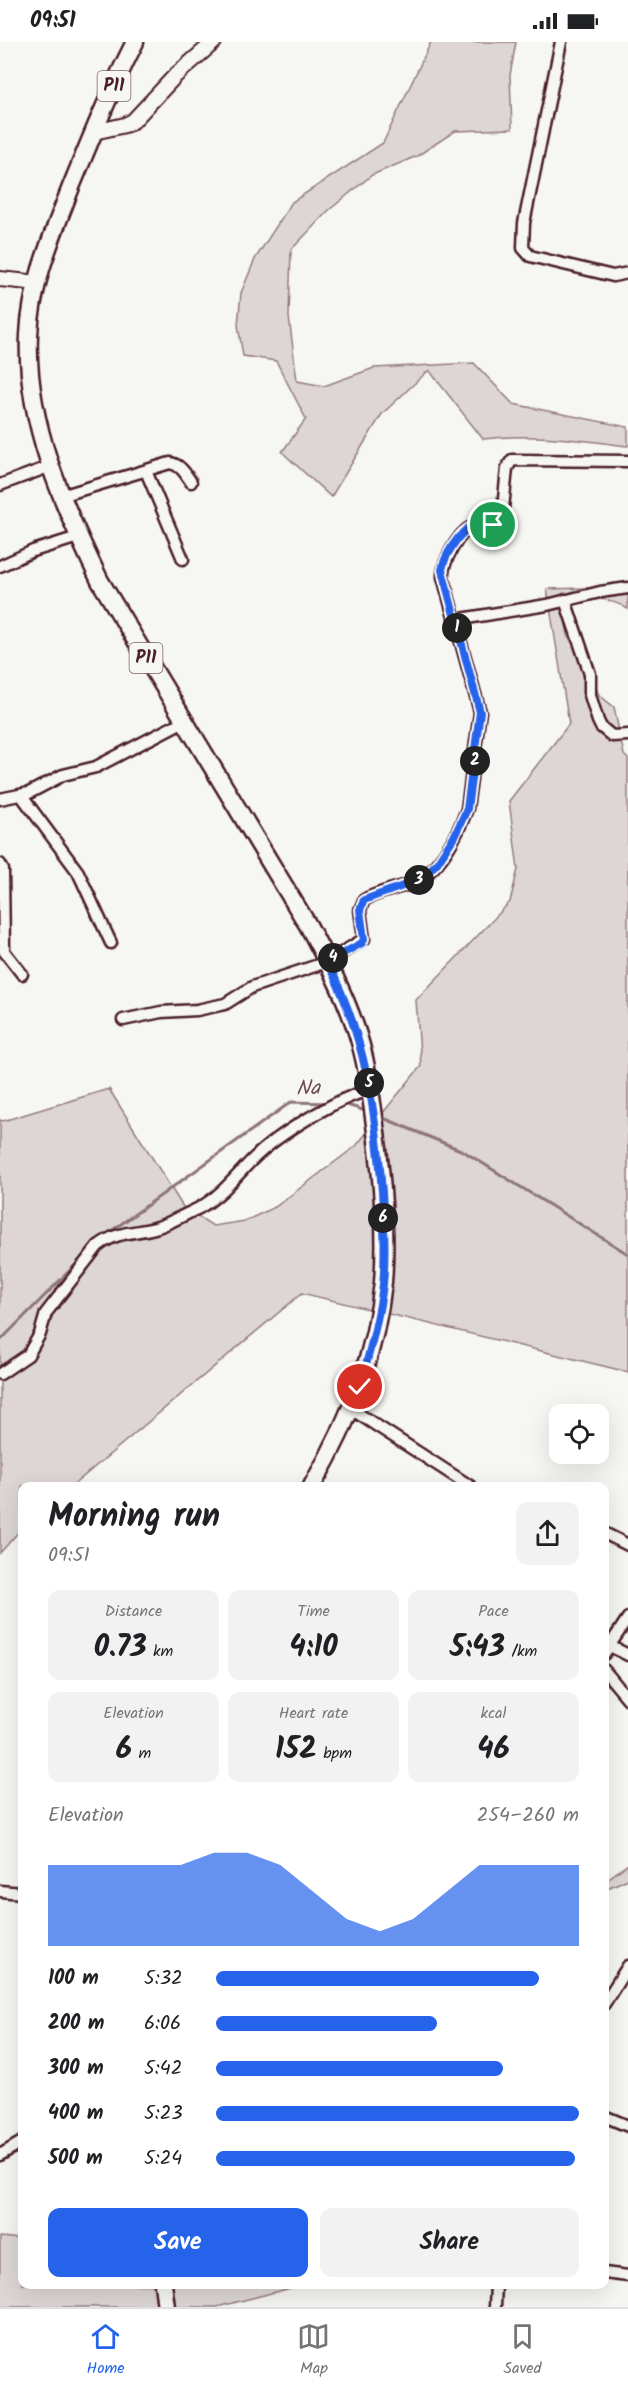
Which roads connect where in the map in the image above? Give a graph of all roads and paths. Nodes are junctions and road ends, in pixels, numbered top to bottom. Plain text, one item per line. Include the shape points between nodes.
1 (135, 42) edge
2 (214, 42) edge
3 (561, 42) edge
4 (94, 132) junction
5 (628, 273) edge
6 (0, 279) edge
7 (38, 283) junction
8 (628, 461) edge
9 (51, 466) junction
10 (146, 471) junction
11 (191, 482) dead end
12 (0, 485) edge
13 (61, 496) junction
14 (78, 537) junction
15 (183, 559) dead end
16 (0, 566) edge
17 (628, 588) edge
18 (565, 600) junction
19 (455, 620) junction
20 (184, 721) junction
21 (628, 735) edge
22 (21, 795) junction
23 (0, 799) edge
24 (0, 864) edge
25 (111, 944) dead end
26 (2, 951) edge
27 (327, 962) junction
28 (22, 974) dead end
29 (123, 1020) dead end
30 (370, 1090) junction
31 (0, 1374) edge
32 (351, 1409) junction
33 (314, 1482) edge
34 (464, 1482) edge
35 (609, 1536) edge
36 (628, 1545) edge
37 (628, 1618) edge
38 (609, 1647) edge
39 (609, 1650) edge
40 (628, 1655) edge
41 (609, 1676) edge
42 (628, 1699) edge
43 (0, 1891) edge
44 (18, 1893) edge
45 (628, 1966) edge
46 (609, 1996) edge
47 (609, 2118) edge
48 (628, 2126) edge
49 (18, 2144) edge
50 (0, 2155) edge
51 (609, 2274) edge
52 (628, 2276) edge
53 (164, 2289) edge
54 (496, 2289) edge
55 (166, 2307) edge
56 (495, 2307) edge

1 - 4 main road, P11
2 - 4 street via 133,121
3 - 5 street via 524,223 523,248 530,256 613,276
4 - 7 main road, P11 via 61,212
6 - 7 street
7 - 9 main road, P11 via 30,327 30,369
8 - 19 street via 520,458 508,463 502,519 497,524 474,525 465,531 443,564
9 - 12 street
9 - 13 main road, P11
10 - 11 street via 176,464
10 - 13 street
10 - 15 street
13 - 14 main road, P11
14 - 16 street
14 - 20 main road, P11
17 - 18 street
18 - 19 street
18 - 21 street via 590,674 590,695 598,721 612,736
19 - 27 street via 480,712 474,769 462,823 424,876 364,900 360,910 362,943
20 - 22 street via 96,767 63,775
20 - 27 main road, P11
22 - 23 street
22 - 25 street via 78,872
24 - 26 street
26 - 28 street
27 - 29 street via 252,987 225,1004
27 - 30 main road, P11 via 355,1025
30 - 31 street via 352,1094 274,1142 201,1207 158,1227 122,1233 98,1246 46,1312 28,1355
30 - 32 main road, P11 via 383,1213 383,1281 367,1361
32 - 33 main road, P11
32 - 34 street
35 - 36 street
37 - 38 street
39 - 40 street
41 - 42 street
43 - 44 street
45 - 46 street
47 - 48 street
49 - 50 street
51 - 52 street
53 - 55 main road
54 - 56 street

